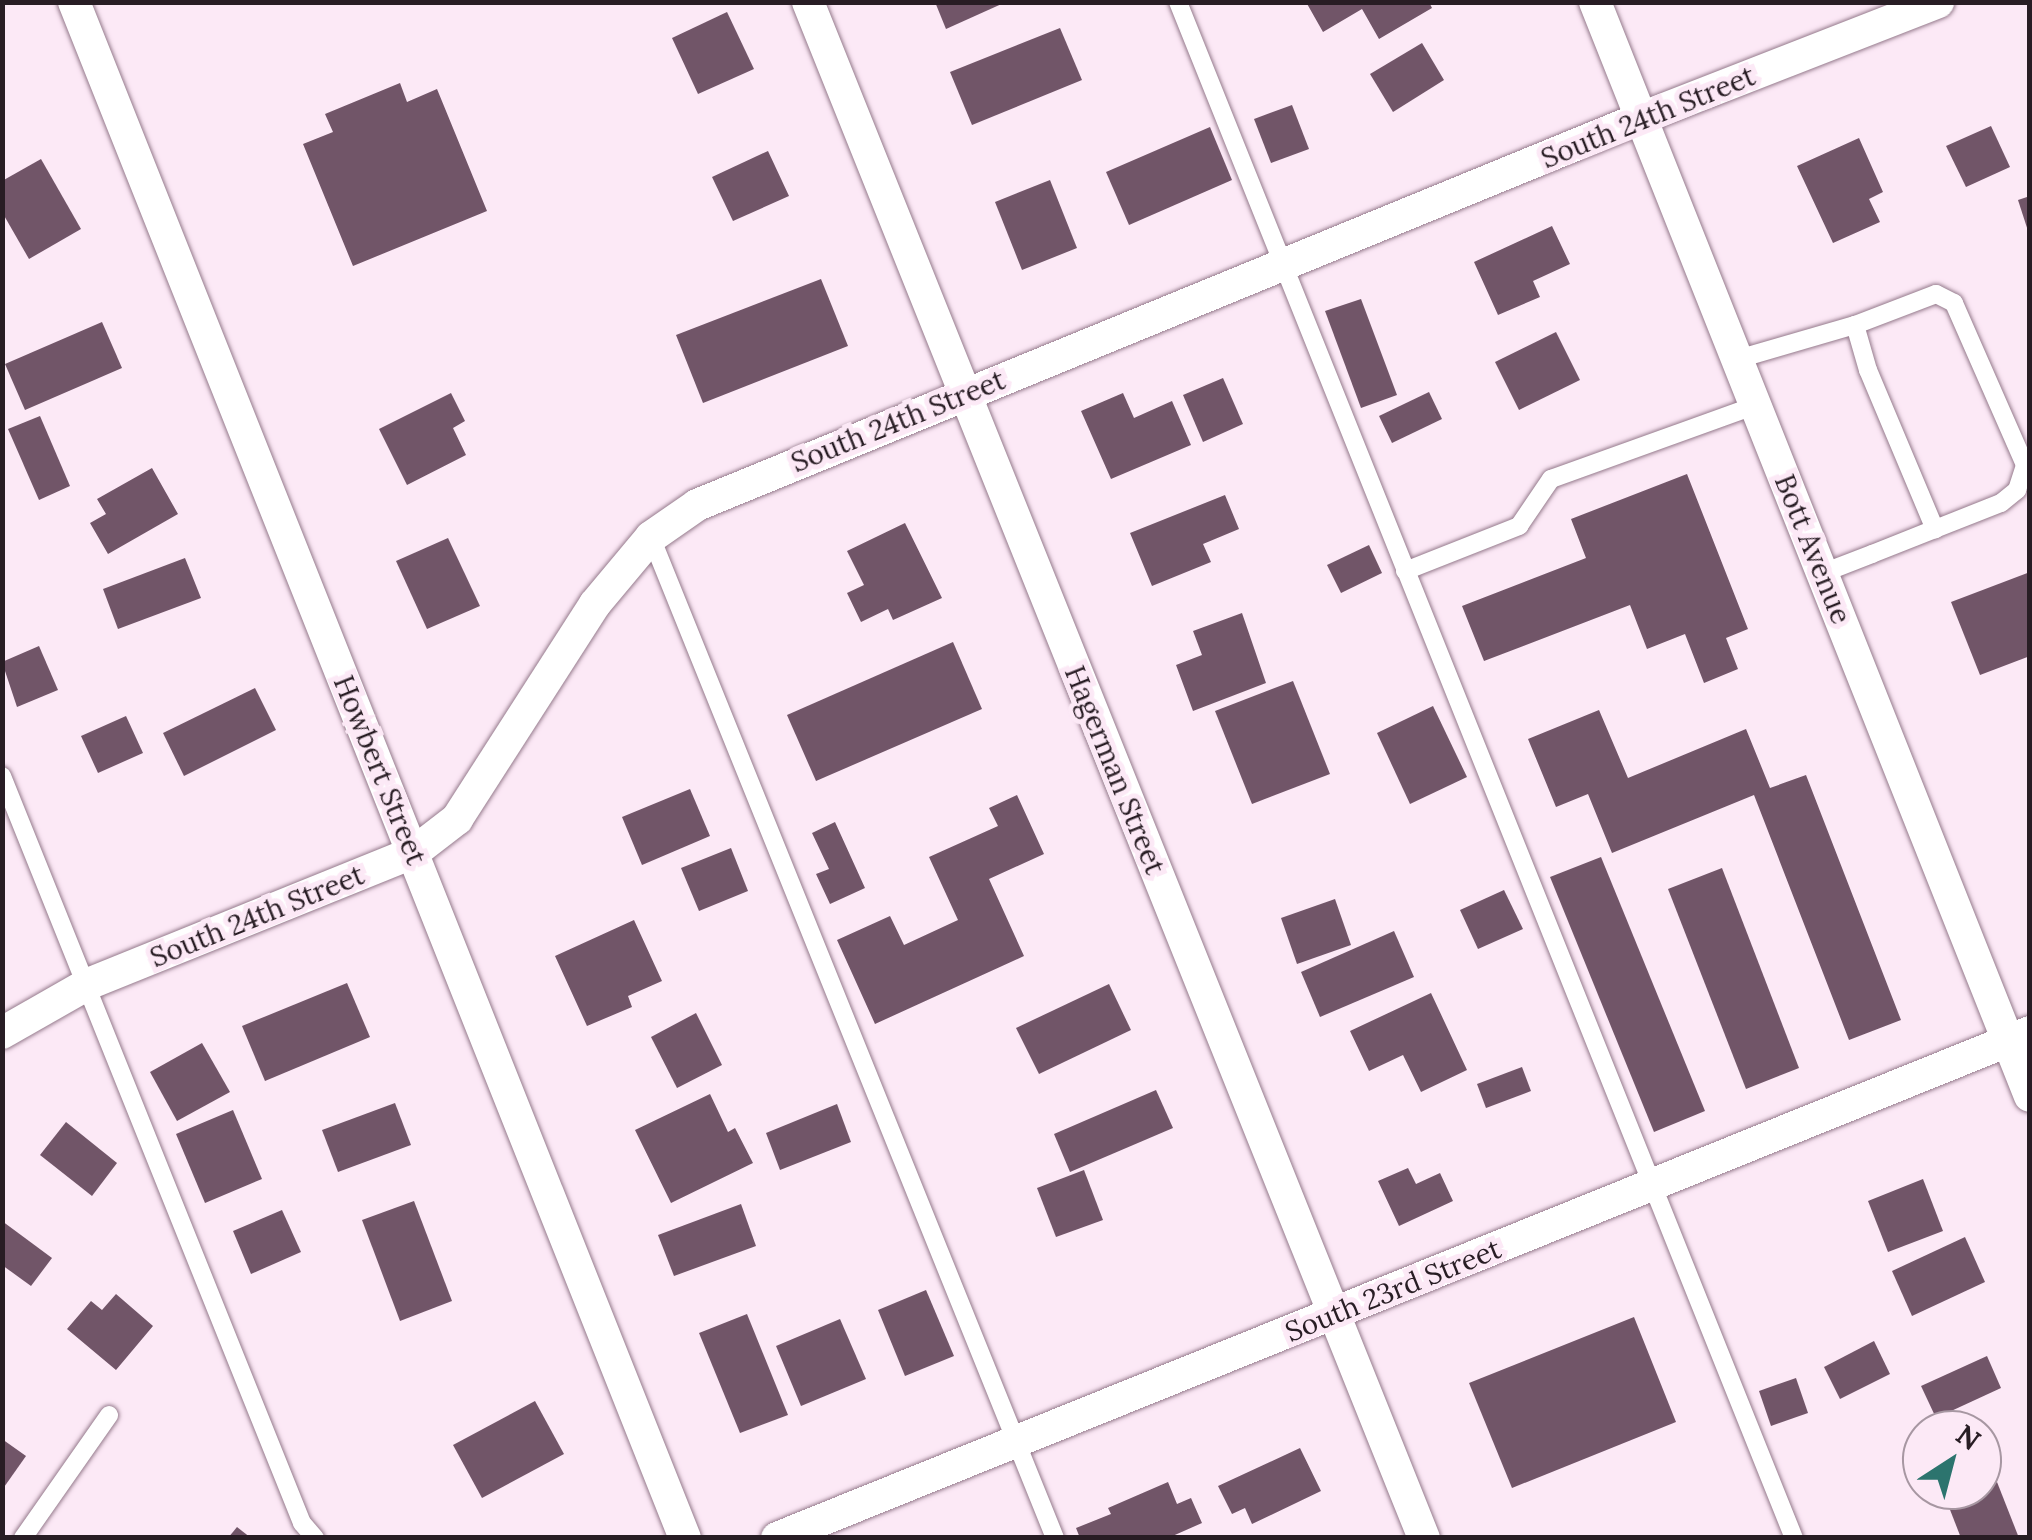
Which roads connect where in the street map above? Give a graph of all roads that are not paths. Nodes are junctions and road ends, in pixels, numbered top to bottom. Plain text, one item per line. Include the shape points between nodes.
1 (74, 2) edge
2 (808, 2) edge
3 (1178, 2) edge
4 (1594, 2) edge
5 (1932, 4) edge
6 (1642, 118) junction
7 (1281, 264) junction
8 (1855, 325) junction
9 (1738, 359) junction
10 (962, 394) junction
11 (1756, 405) junction
12 (1935, 529) junction
13 (651, 537) junction
14 (1404, 571) junction
15 (1822, 573) junction
16 (2, 776) edge
17 (413, 853) junction
18 (88, 984) junction
19 (2, 1033) edge
20 (2019, 1038) edge
21 (2030, 1096) edge
22 (1652, 1186) junction
23 (1336, 1314) junction
24 (109, 1415) dead end
25 (1016, 1442) junction
26 (23, 1538) edge
27 (315, 1538) edge
28 (685, 1538) edge
29 (777, 1538) edge
30 (1055, 1538) edge
31 (1424, 1538) edge
32 (1794, 1538) edge

1 - 17 street, Howbert Street
2 - 10 street, Hagerman Street
3 - 7 lane
4 - 6 street, Bott Avenue
5 - 6 street, South 24th Street
6 - 7 street, South 24th Street
6 - 9 street, Bott Avenue
7 - 10 street, South 24th Street
7 - 14 lane
8 - 9 lane
8 - 12 lane
8 - 12 lane via 1936,294 1954,303 2025,465 2002,504
9 - 11 street, Bott Avenue
10 - 13 street, South 24th Street via 697,505
10 - 23 street, Hagerman Street
11 - 14 lane via 1550,479 1519,526
11 - 15 street, Bott Avenue
12 - 15 lane
13 - 17 street, South 24th Street via 596,604 457,820
13 - 25 lane
14 - 22 lane
15 - 20 street, Bott Avenue
16 - 18 lane
17 - 18 street, South 24th Street
17 - 28 street, Howbert Street
18 - 19 street, South 24th Street
18 - 27 lane via 302,1523
20 - 21 street, Bott Avenue
20 - 22 street, South 23rd Street
22 - 23 street, South 23rd Street
22 - 32 lane
23 - 25 street, South 23rd Street
23 - 31 street, Hagerman Street
24 - 26 lane
25 - 29 street, South 23rd Street
25 - 30 lane

